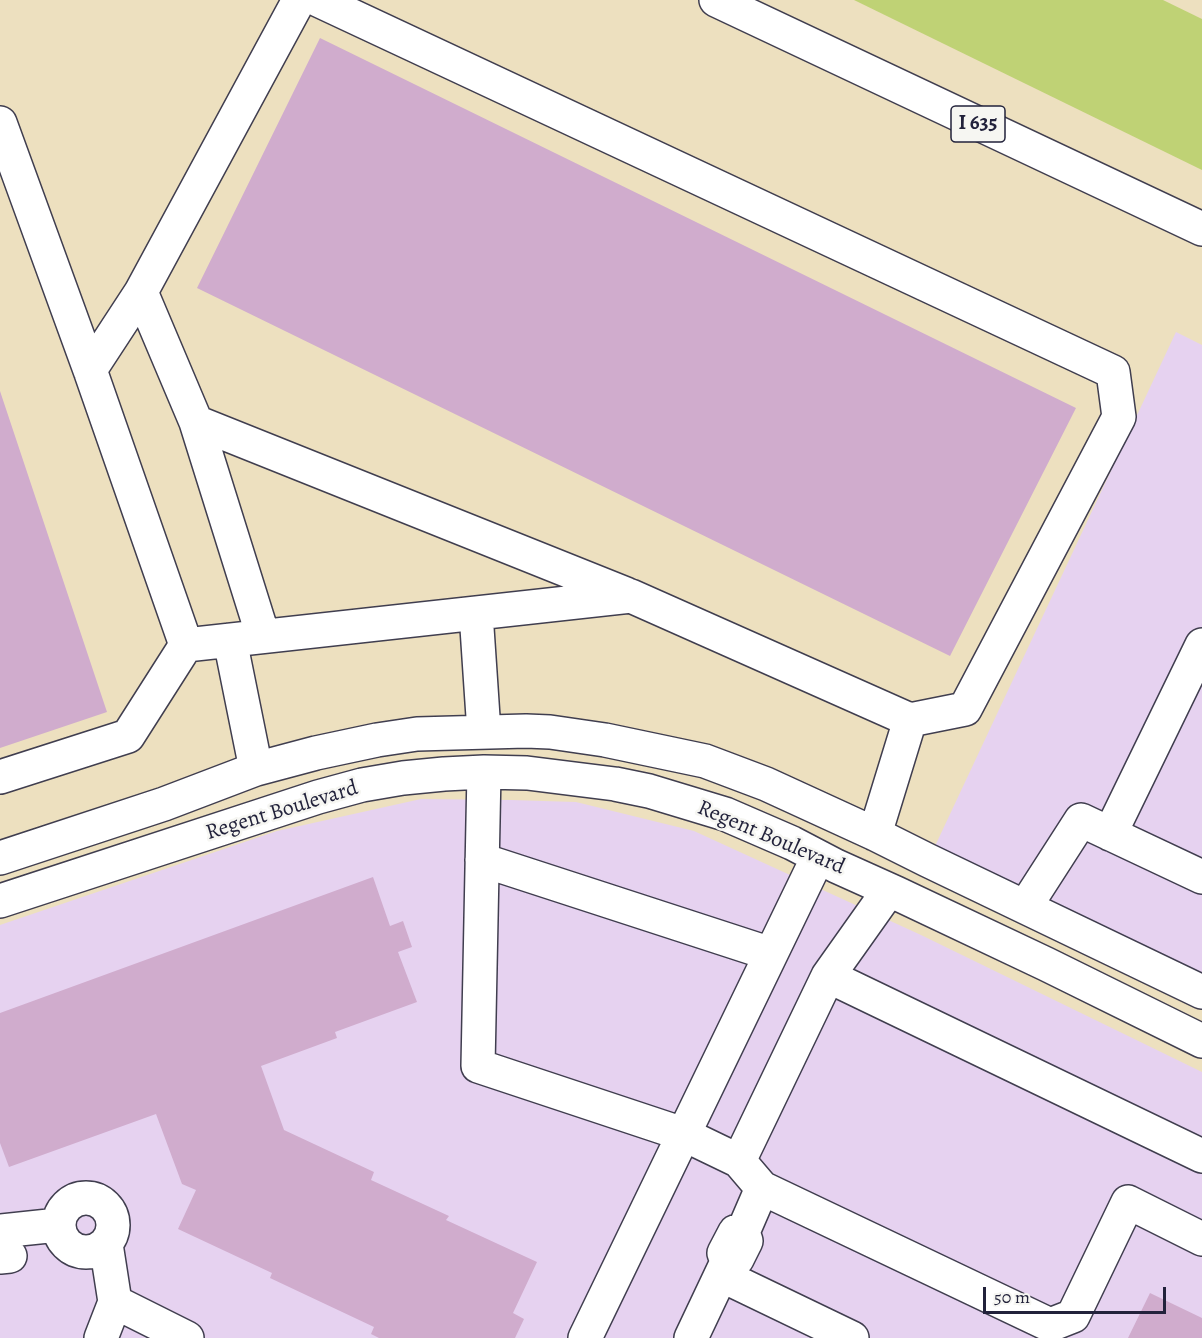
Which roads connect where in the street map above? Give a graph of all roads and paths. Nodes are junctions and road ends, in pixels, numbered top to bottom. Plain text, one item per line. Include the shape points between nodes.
1 (299, 0) edge
2 (318, 0) edge
3 (708, 0) edge
4 (716, 0) edge
5 (754, 19) junction
6 (0, 123) edge
7 (1202, 229) edge
8 (141, 292) junction
9 (90, 370) junction
10 (196, 422) junction
11 (631, 596) junction
12 (476, 613) junction
13 (263, 636) junction
14 (230, 640) junction
15 (186, 645) junction
16 (1202, 645) edge
17 (910, 720) junction
18 (484, 732) junction
19 (256, 769) junction
20 (484, 772) junction
21 (0, 777) edge
22 (875, 834) junction
23 (1110, 834) junction
24 (818, 857) junction
25 (0, 858) edge
26 (482, 860) junction
27 (1202, 878) edge
28 (889, 890) junction
29 (0, 901) edge
30 (1025, 907) junction
31 (771, 954) junction
32 (828, 976) junction
33 (1202, 992) edge
34 (1202, 1041) edge
35 (684, 1134) junction
36 (1202, 1156) edge
37 (739, 1161) junction
38 (762, 1188) junction
39 (58, 1225) junction
40 (1202, 1239) edge
41 (4, 1244) edge
42 (106, 1244) junction
43 (724, 1268) junction
44 (115, 1302) junction
45 (101, 1338) edge
46 (187, 1338) edge
47 (585, 1338) edge
48 (691, 1338) edge
49 (852, 1338) edge

1 - 8 main road
2 - 17 main road via 1113,372 1119,417 965,709
3 - 5 main road
4 - 5 main road, I 635
5 - 7 main road, I 635
6 - 9 main road
8 - 9 main road
8 - 10 main road
9 - 15 main road
10 - 11 main road
10 - 13 main road
11 - 12 main road
11 - 17 main road
12 - 13 main road
12 - 18 main road
13 - 14 main road
14 - 15 main road
14 - 19 main road
15 - 21 main road via 128,736
16 - 23 main road
17 - 22 main road
18 - 19 main road, Regent Boulevard via 417,734 377,740
18 - 22 main road, Regent Boulevard via 550,732 705,761
19 - 25 main road, Regent Boulevard
20 - 24 main road, Regent Boulevard via 527,773 649,791 725,814
20 - 26 main road
20 - 29 main road, Regent Boulevard via 362,785
22 - 30 main road, Regent Boulevard
23 - 27 main road
23 - 30 main road via 1080,820
24 - 28 main road, Regent Boulevard
24 - 31 main road
26 - 31 main road
26 - 35 main road via 478,1066
28 - 32 main road
28 - 34 main road, Regent Boulevard
30 - 33 main road, Regent Boulevard
31 - 35 main road
32 - 36 main road
32 - 37 main road
35 - 37 main road
35 - 47 main road
37 - 38 main road
38 - 40 main road via 1050,1325 1073,1316 1128,1202
38 - 43 main road via 743,1232 735,1232 724,1253
39 - 41 main road
39 - 42 main road via 62,1239 74,1250 91,1252
39 - 42 main road via 66,1206 92,1198 101,1202 112,1217 111,1236
42 - 44 main road
43 - 48 main road
43 - 49 main road
44 - 45 main road
44 - 46 main road

